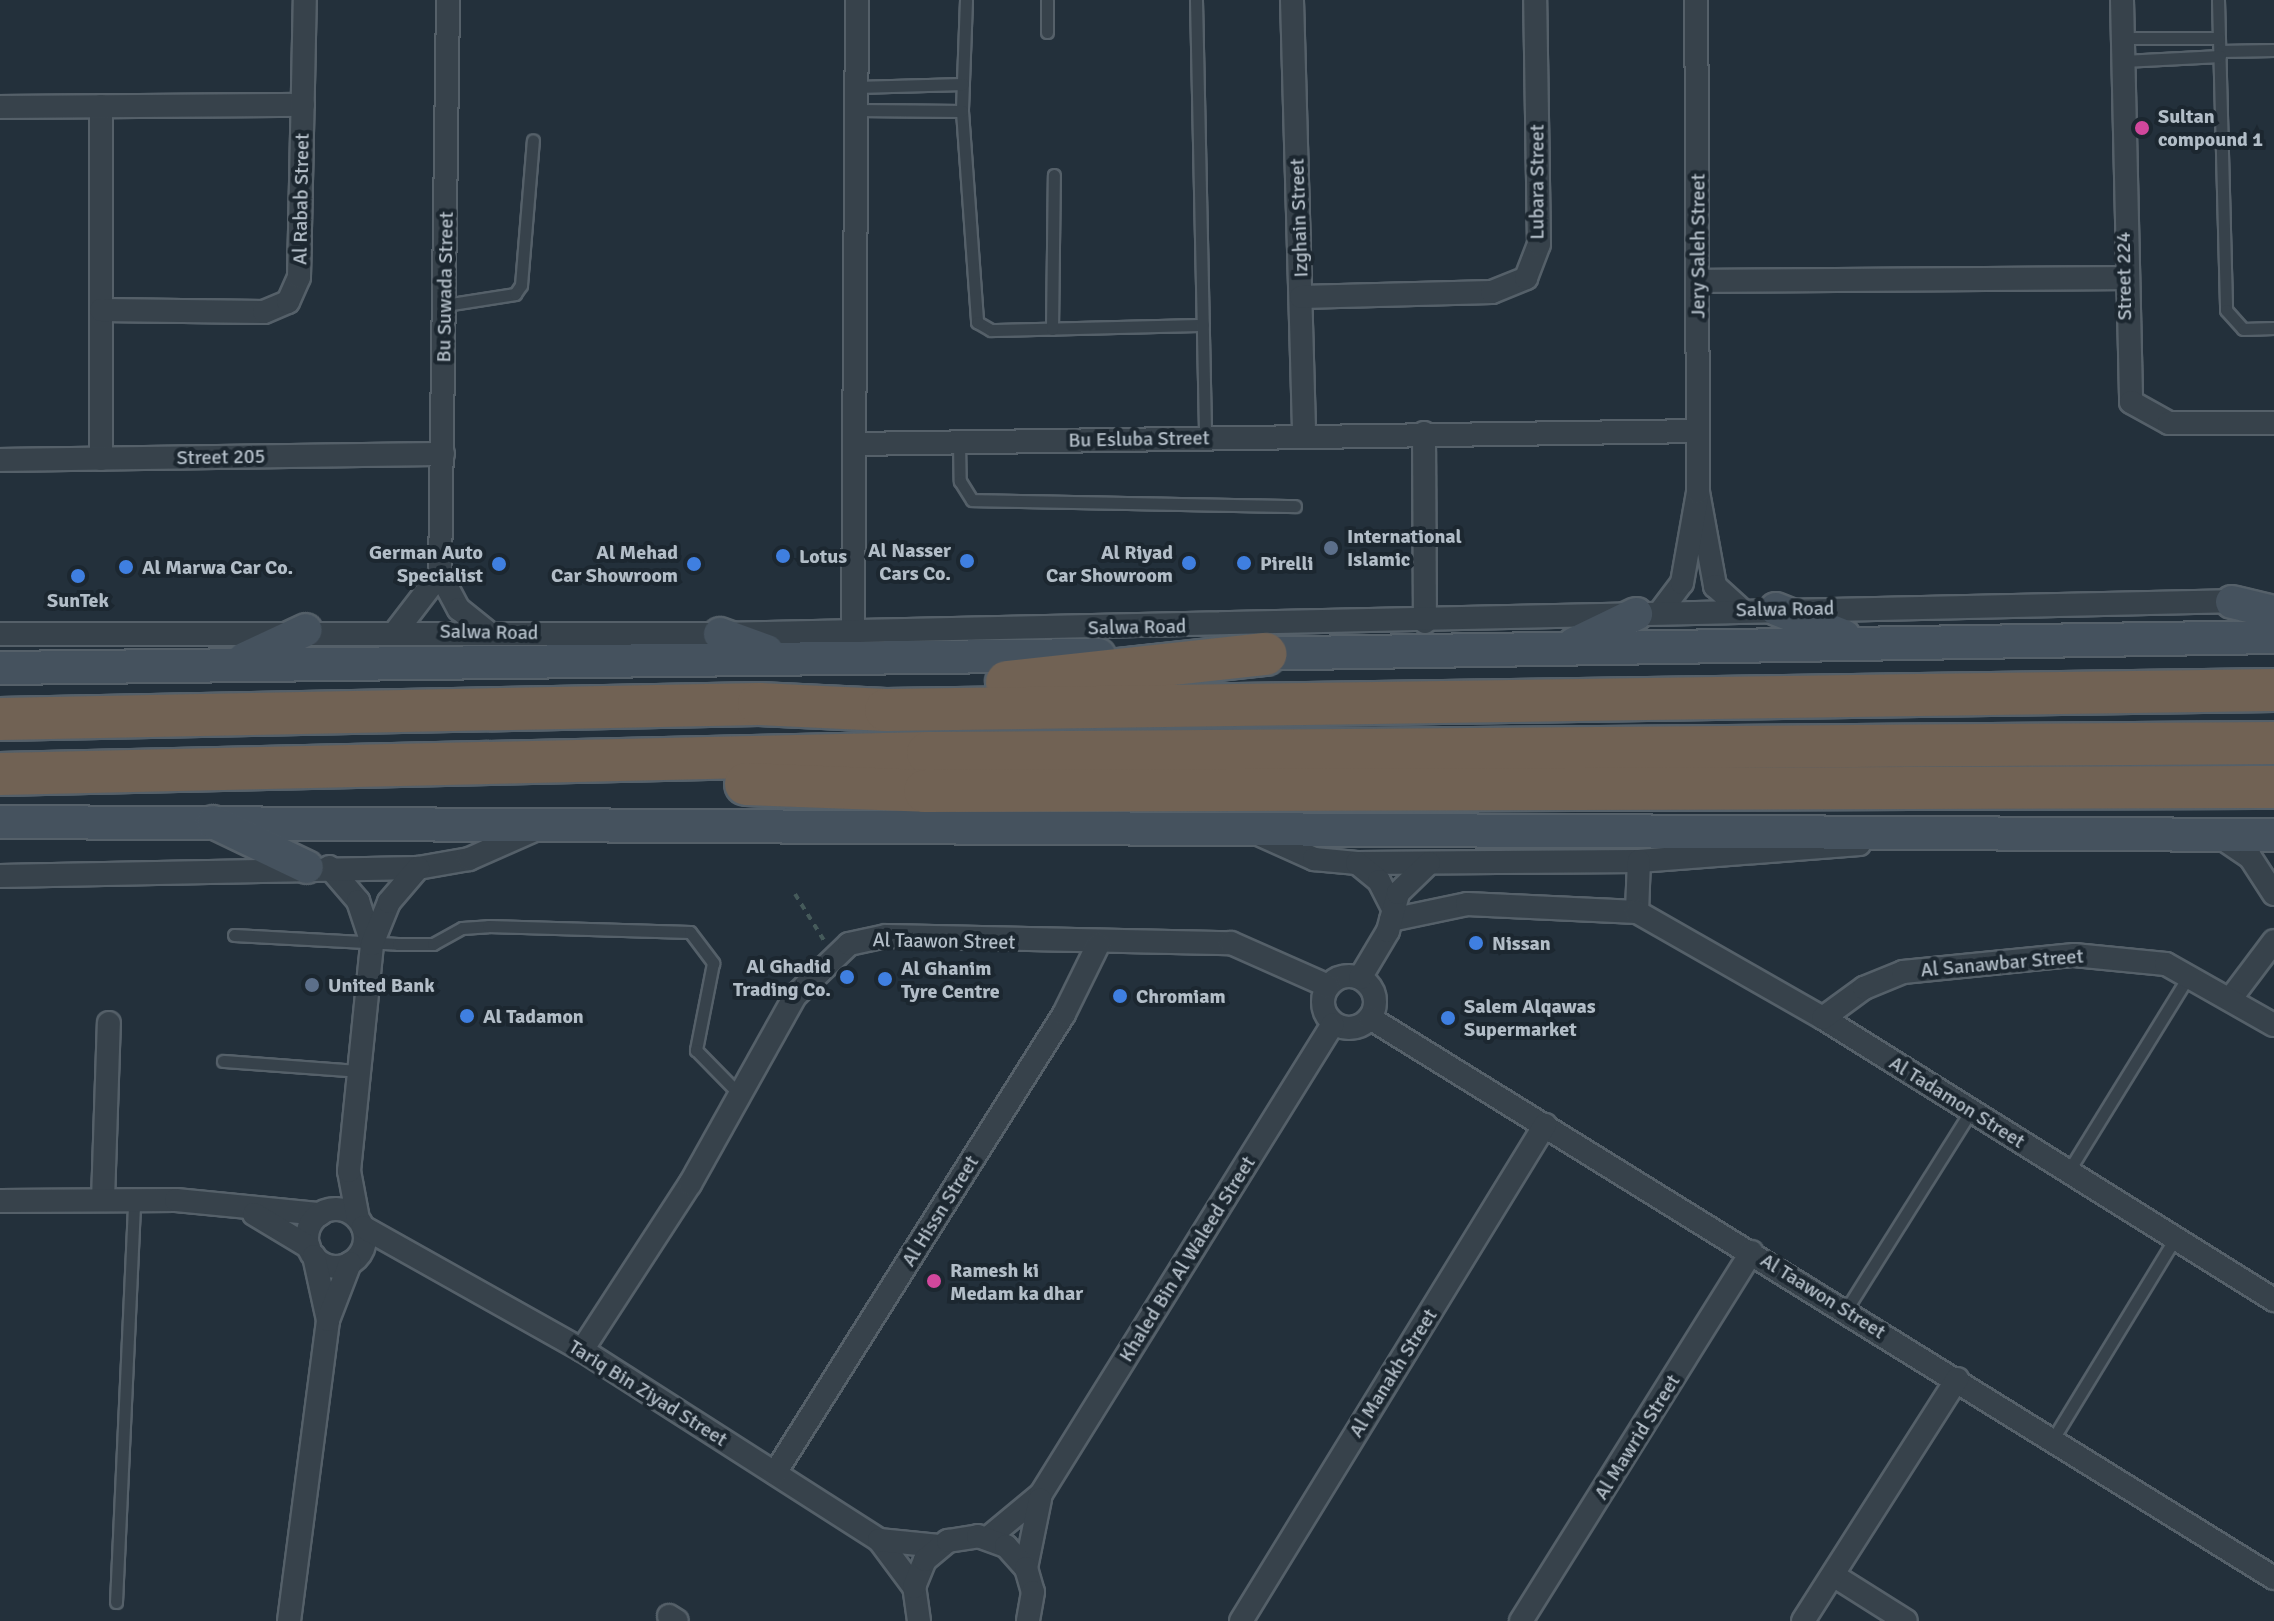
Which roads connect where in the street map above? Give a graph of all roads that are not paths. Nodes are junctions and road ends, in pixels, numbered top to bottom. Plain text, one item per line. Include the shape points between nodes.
1 (305, 0) edge
2 (448, 0) edge
3 (857, 0) edge
4 (966, 0) edge
5 (1047, 0) edge
6 (1196, 0) edge
7 (1292, 0) edge
8 (1535, 0) edge
9 (1696, 0) edge
10 (2122, 0) edge
11 (2218, 0) edge
12 (1047, 32) dead end
13 (2123, 38) junction
14 (2219, 38) junction
15 (2274, 50) edge
16 (2220, 54) junction
17 (2122, 61) junction
18 (963, 84) junction
19 (856, 87) junction
20 (303, 105) junction
21 (101, 106) junction
22 (0, 107) edge
23 (857, 110) junction
24 (962, 111) junction
25 (533, 140) dead end
26 (1054, 175) dead end
27 (2123, 278) junction
28 (1698, 281) junction
29 (1301, 297) junction
30 (445, 305) junction
31 (101, 310) junction
32 (1203, 325) junction
33 (2274, 328) edge
34 (1052, 329) junction
35 (2274, 423) edge
36 (1698, 431) junction
37 (1424, 433) junction
38 (1304, 436) junction
39 (1205, 437) junction
40 (959, 442) junction
41 (854, 444) junction
42 (443, 454) junction
43 (101, 459) junction
44 (0, 460) edge
45 (1698, 492) junction
46 (1295, 506) dead end
47 (440, 574) junction
48 (2274, 601) edge
49 (2232, 602) junction
50 (1776, 609) junction
51 (1742, 610) junction
52 (2274, 612) edge
53 (1648, 613) junction
54 (1425, 622) junction
55 (306, 630) junction
56 (397, 630) junction
57 (853, 632) junction
58 (489, 633) junction
59 (0, 634) edge
60 (720, 634) junction
61 (2274, 637) edge
62 (1858, 642) junction
63 (1565, 648) junction
64 (1265, 654) junction
65 (785, 658) junction
66 (232, 664) junction
67 (0, 668) edge
68 (2274, 690) edge
69 (759, 704) junction
70 (0, 719) edge
71 (2274, 743) edge
72 (501, 766) junction
73 (0, 774) edge
74 (2274, 787) edge
75 (203, 818) junction
76 (555, 821) junction
77 (0, 822) edge
78 (1255, 832) junction
79 (1919, 834) junction
80 (2216, 835) junction
81 (2274, 835) edge
82 (1639, 861) junction
83 (1357, 863) junction
84 (1429, 863) junction
85 (318, 867) junction
86 (418, 868) junction
87 (0, 876) edge
88 (2274, 894) edge
89 (1637, 912) junction
90 (1392, 914) junction
91 (234, 935) dead end
92 (2274, 941) edge
93 (372, 944) junction
94 (1098, 945) junction
95 (2189, 974) junction
96 (1360, 978) junction
97 (1328, 986) junction
98 (2231, 998) junction
99 (1370, 1018) junction
100 (1823, 1018) junction
101 (109, 1023) dead end
102 (1333, 1024) junction
103 (2274, 1025) edge
104 (223, 1061) dead end
105 (359, 1071) junction
106 (740, 1095) junction
107 (1971, 1111) junction
108 (1545, 1125) junction
109 (349, 1171) junction
110 (2068, 1172) junction
111 (103, 1200) junction
112 (134, 1200) junction
113 (0, 1201) edge
114 (245, 1210) junction
115 (322, 1213) junction
116 (361, 1223) junction
117 (2175, 1238) junction
118 (311, 1252) junction
119 (1752, 1252) junction
120 (411, 1257) junction
121 (352, 1262) junction
122 (2274, 1300) edge
123 (1846, 1310) junction
124 (328, 1320) junction
125 (582, 1350) junction
126 (1957, 1379) junction
127 (2053, 1439) junction
128 (775, 1473) junction
129 (1041, 1494) junction
130 (988, 1538) junction
131 (879, 1540) junction
132 (939, 1546) junction
133 (1026, 1568) junction
134 (1833, 1575) junction
135 (2274, 1578) edge
136 (914, 1587) junction
137 (116, 1602) dead end
138 (1035, 1616) edge
139 (289, 1621) edge
140 (919, 1621) edge
141 (1241, 1621) edge
142 (1521, 1621) edge
143 (1803, 1621) edge
144 (1906, 1621) edge

1 - 20 street, Al Rabab Street
2 - 30 street, Bu Suwada Street
3 - 19 street
4 - 18 lane
5 - 12 lane
6 - 32 lane
7 - 29 street, Izghain Street
8 - 29 street, Lubara Street via 1539,244 1526,278 1492,292
9 - 28 street, Jery Saleh Street
10 - 13 street, Street 224
11 - 14 lane
13 - 14 lane
13 - 17 street, Street 224
14 - 16 lane
15 - 16 lane
16 - 17 lane
16 - 33 lane via 2226,310 2243,329
17 - 27 street, Street 224
18 - 19 lane
18 - 24 lane
19 - 23 street
20 - 21 street
20 - 31 street, Al Rabab Street via 299,277 288,302 264,312
21 - 22 street
21 - 31 street
23 - 24 lane
23 - 41 street
24 - 34 lane via 977,322 991,330
25 - 30 lane via 521,285 515,294
26 - 34 lane
27 - 28 street
27 - 35 street, Street 224 via 2126,386 2140,413 2169,423
28 - 36 street, Jery Saleh Street
29 - 38 street, Izghain Street
30 - 42 street, Bu Suwada Street
31 - 43 street
32 - 34 lane
32 - 39 lane
36 - 37 street, Bu Esluba Street
36 - 45 street, Jery Saleh Street
37 - 38 street, Bu Esluba Street
37 - 54 street
38 - 39 street, Bu Esluba Street
39 - 40 street, Bu Esluba Street
40 - 41 street, Bu Esluba Street
40 - 46 lane via 960,481 972,500
41 - 57 street
42 - 43 street, Street 205
42 - 47 street, Bu Suwada Street
43 - 44 street, Street 205
45 - 51 street, Jery Saleh Street via 1715,586
45 - 53 street, Jery Saleh Street via 1682,583
47 - 56 street
47 - 58 street via 459,609
48 - 49 street, Salwa Road
49 - 50 street, Salwa Road
49 - 52 main road
50 - 51 street, Salwa Road
50 - 62 main road
51 - 53 street, Salwa Road
53 - 54 street, Salwa Road
53 - 63 main road
54 - 57 street, Salwa Road
55 - 56 street, Salwa Road
55 - 59 street, Salwa Road
55 - 66 main road
56 - 58 street, Salwa Road
57 - 60 street, Salwa Road
58 - 60 street, Salwa Road
60 - 65 main road
61 - 62 main road, Salwa Road
62 - 63 main road, Salwa Road
63 - 64 main road, Salwa Road
64 - 65 main road, Salwa Road
64 - 69 highway via 1118,675
65 - 66 main road, Salwa Road
66 - 67 main road, Salwa Road
68 - 69 highway via 886,710
69 - 70 highway
71 - 72 highway via 928,753
72 - 73 highway
72 - 74 highway via 925,791
75 - 76 main road
75 - 77 main road
75 - 85 main road
76 - 78 main road
76 - 86 street via 469,859
78 - 79 main road
78 - 83 street via 1314,859
79 - 80 main road
79 - 82 street via 1783,854
80 - 81 main road
80 - 88 street via 2250,857
82 - 84 street
82 - 89 street
83 - 84 street
83 - 90 street via 1379,881
84 - 90 street via 1410,876
85 - 86 street
85 - 87 street
85 - 93 street via 358,901
86 - 93 street via 389,902
89 - 90 street, Al Tadamon Street via 1467,904
89 - 100 street, Al Tadamon Street
90 - 96 street
91 - 93 lane
92 - 98 street
93 - 105 street
93 - 106 lane via 433,944 462,928 488,926 690,932 713,963 696,1050
94 - 97 street, Al Taawon Street via 1231,943
94 - 106 street, Al Taawon Street via 886,936 835,953 795,996
94 - 128 street, Al Hissn Street via 1064,1014
95 - 98 street, Al Sanawbar Street
95 - 100 street, Al Sanawbar Street via 2112,956 1983,962 1879,979
95 - 110 lane
96 - 97 street via 1345,976
96 - 99 street via 1374,995
97 - 102 street via 1322,1006
98 - 103 street, Al Sanawbar Street
99 - 102 street via 1351,1028
99 - 108 street, Al Taawon Street
100 - 107 street, Al Tadamon Street
101 - 111 street
102 - 129 street, Khaled Bin Al Waleed Street
104 - 105 lane
105 - 109 street
106 - 125 street, Al Taawon Street
107 - 110 street, Al Tadamon Street
107 - 123 lane
108 - 119 street, Al Taawon Street
108 - 141 street, Al Manakh Street
109 - 115 street
109 - 116 street
110 - 117 street, Al Tadamon Street
111 - 112 street
111 - 113 street
112 - 114 street
112 - 137 lane
114 - 115 street
114 - 118 street
115 - 116 street
115 - 118 street via 310,1226
116 - 120 street, Tariq Bin Ziyad Street
116 - 121 street
117 - 122 street, Al Tadamon Street
117 - 127 lane
118 - 121 street via 331,1266
118 - 124 street
119 - 123 street, Al Taawon Street
119 - 142 street, Al Mawrid Street
120 - 121 street
120 - 125 street, Tariq Bin Ziyad Street
121 - 124 street
123 - 126 street, Al Taawon Street
124 - 139 street
125 - 128 street, Tariq Bin Ziyad Street
126 - 127 street, Al Taawon Street
126 - 134 street
127 - 135 street, Al Taawon Street
128 - 131 street, Tariq Bin Ziyad Street
129 - 130 street, Khaled Bin Al Waleed Street
129 - 133 street, Khaled Bin Al Waleed Street
130 - 132 street, Tariq Bin Ziyad Street
130 - 133 street
131 - 132 street, Tariq Bin Ziyad Street
131 - 136 street, Tariq Bin Ziyad Street
132 - 136 street
133 - 138 street
134 - 143 street
134 - 144 street
136 - 140 street

